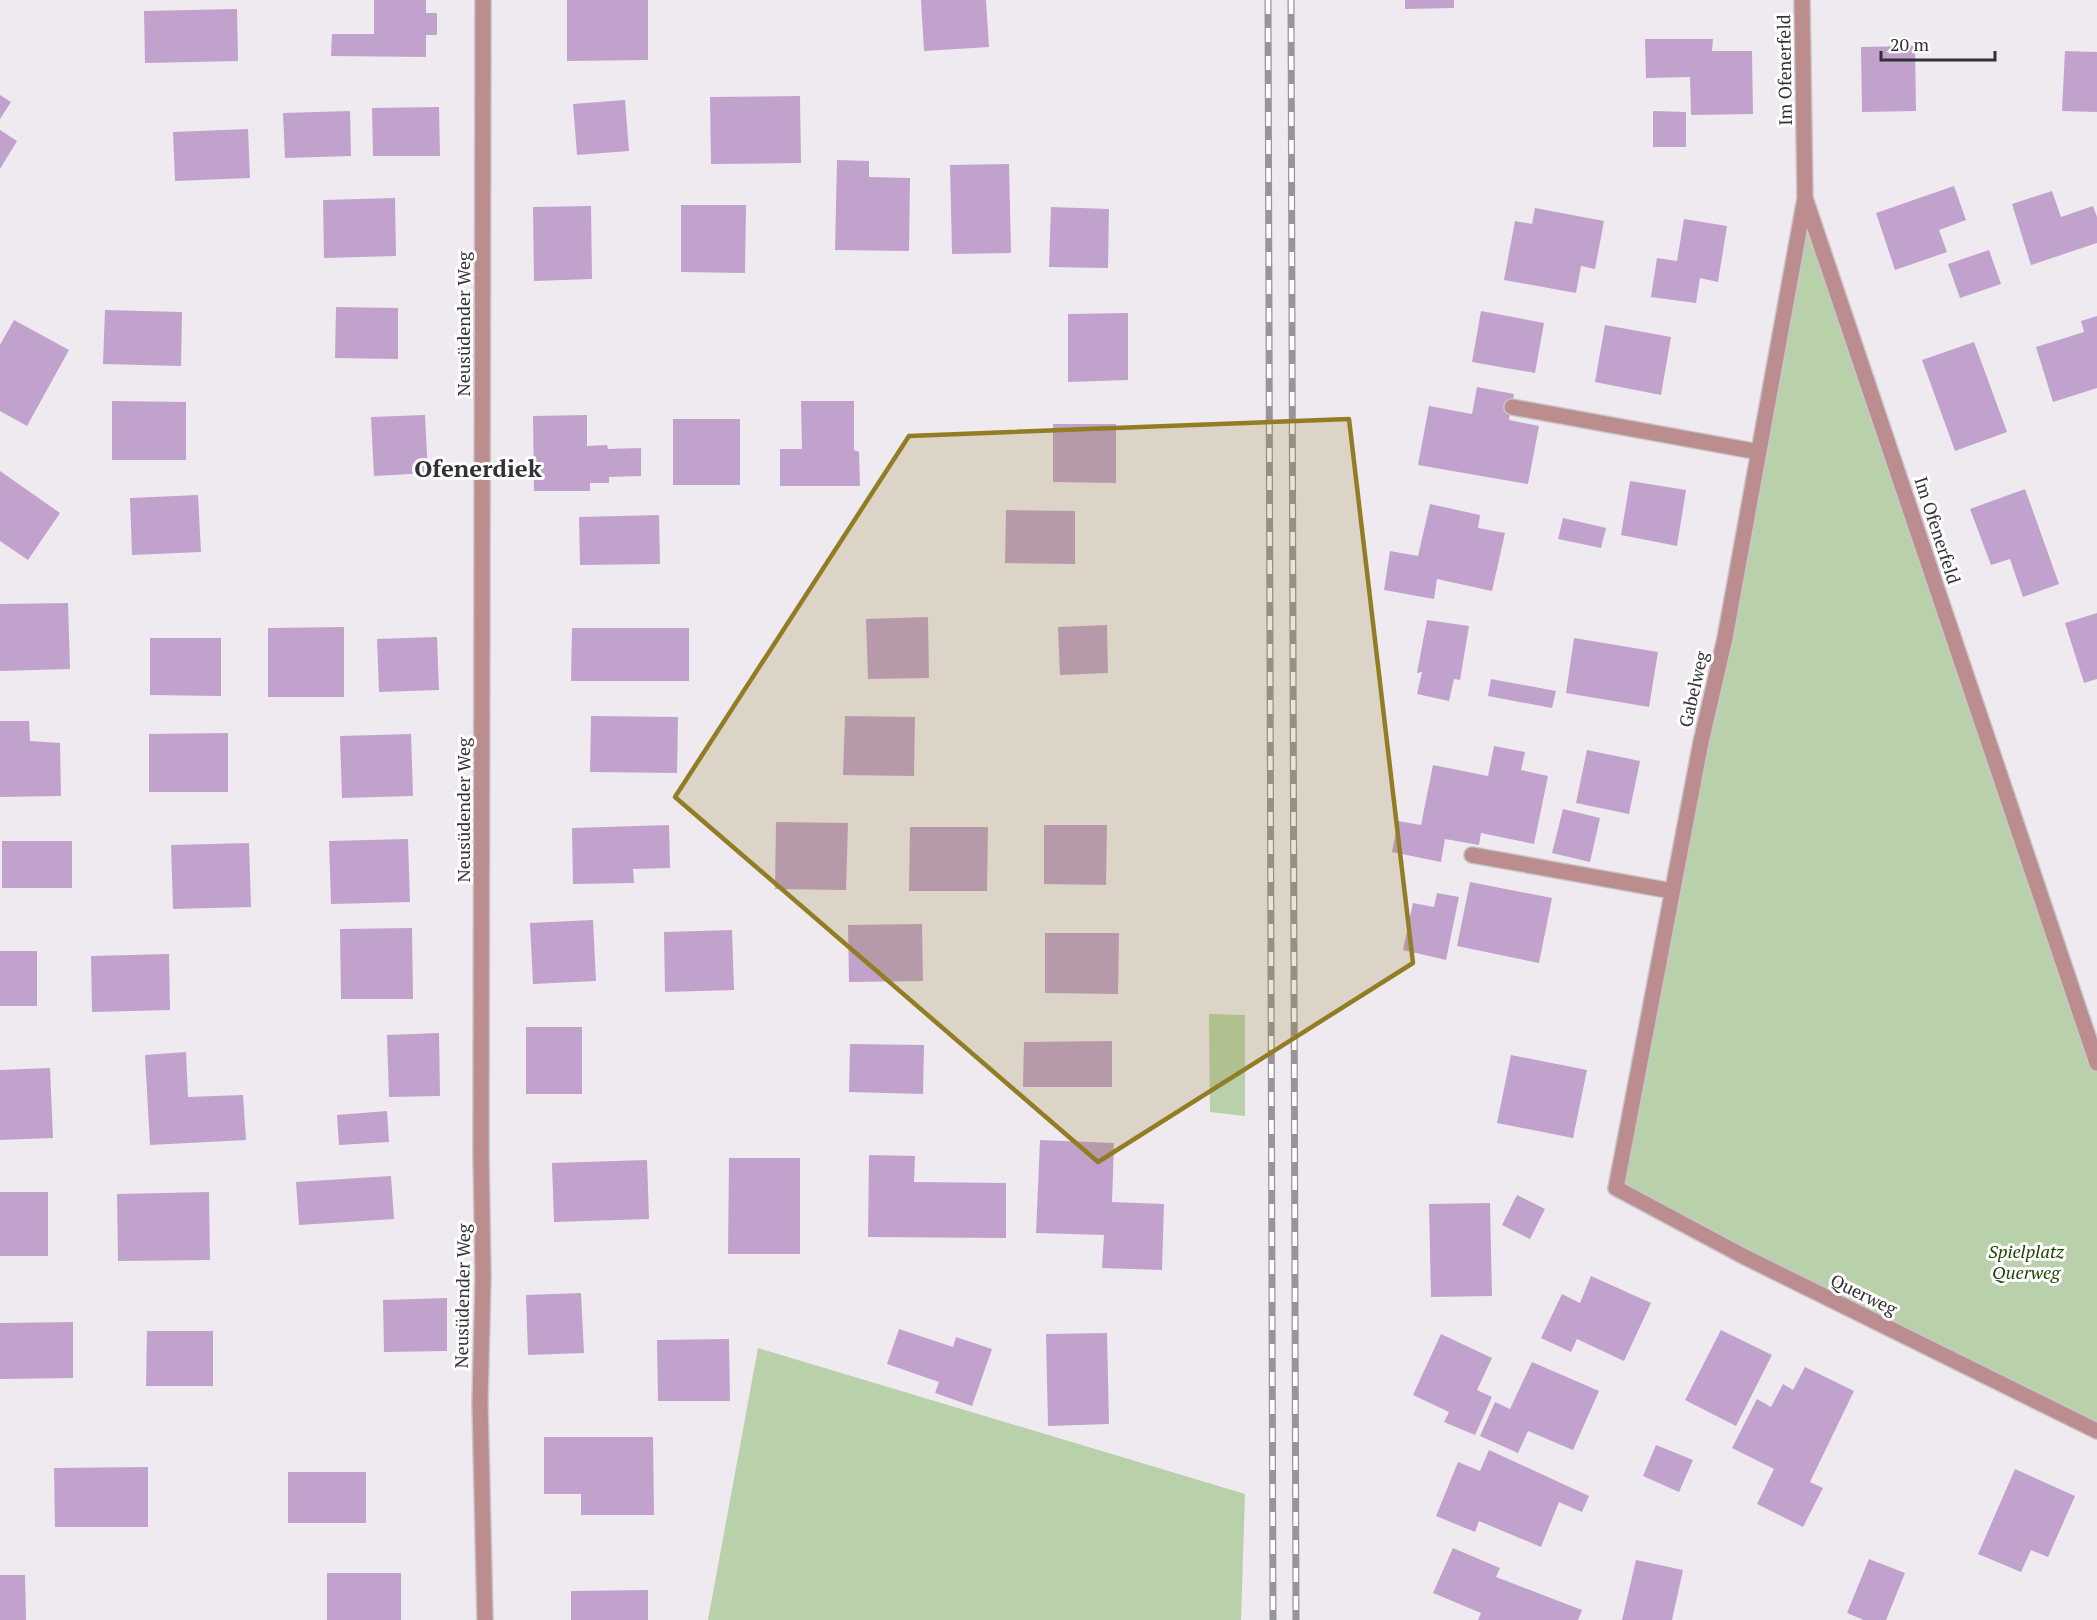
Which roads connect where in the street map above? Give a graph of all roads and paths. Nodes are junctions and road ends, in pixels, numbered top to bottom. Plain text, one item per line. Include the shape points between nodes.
1 (483, 0) edge
2 (1802, 0) edge
3 (1805, 198) junction
4 (1512, 407) dead end
5 (1759, 452) junction
6 (1472, 855) dead end
7 (1672, 891) junction
8 (2097, 1063) edge
9 (1616, 1188) joint
10 (2097, 1431) edge
11 (485, 1620) edge

1 - 11 street, Neusüdender Weg via 480,1402
2 - 3 street, Im Ofenerfeld
3 - 5 street, Gabelweg
3 - 8 street, Im Ofenerfeld
4 - 5 street
5 - 7 street, Gabelweg
6 - 7 street
7 - 9 street, Gabelweg
9 - 10 street, Querweg via 1745,1257

